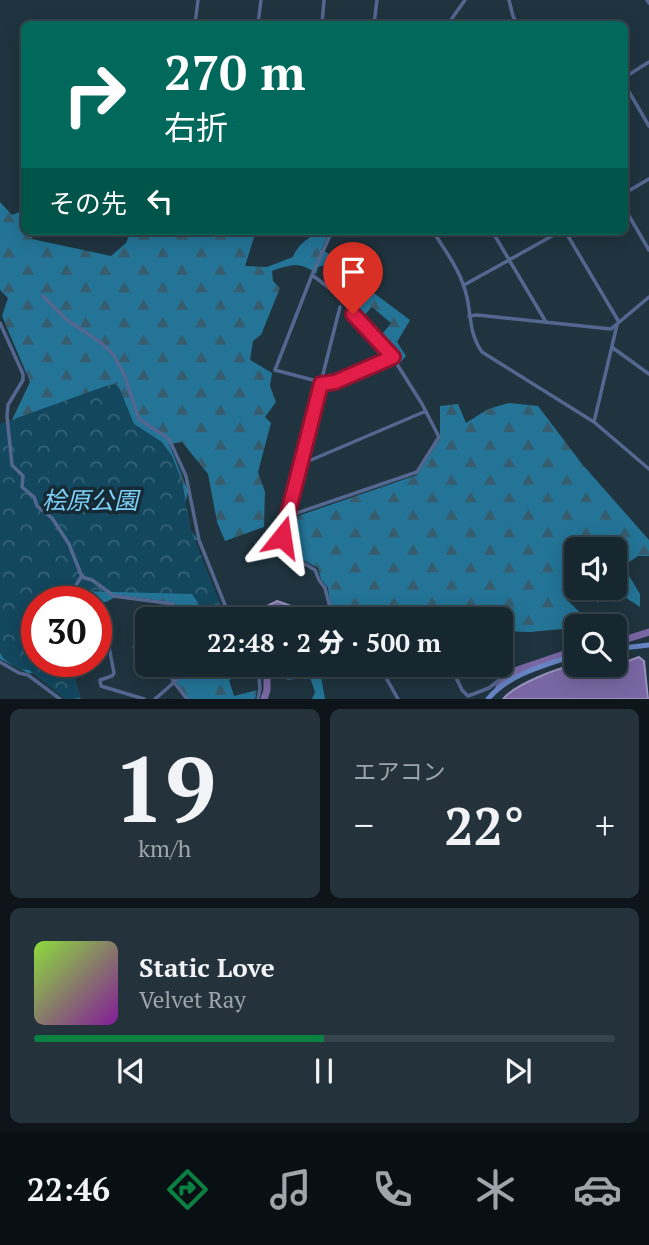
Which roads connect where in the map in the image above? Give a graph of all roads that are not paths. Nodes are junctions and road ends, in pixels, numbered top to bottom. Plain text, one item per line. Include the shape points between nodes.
1 (198, 0) edge
2 (261, 0) edge
3 (324, 0) edge
4 (377, 0) edge
5 (465, 0) edge
6 (509, 0) edge
7 (195, 21) edge
8 (258, 21) edge
9 (321, 21) edge
10 (374, 21) edge
11 (450, 21) edge
12 (516, 21) edge
13 (649, 62) edge
14 (628, 74) edge
15 (628, 90) edge
16 (649, 126) edge
17 (649, 180) edge
18 (628, 191) edge
19 (628, 214) edge
20 (330, 235) edge
21 (435, 235) edge
22 (494, 235) edge
23 (556, 235) edge
24 (565, 235) edge
25 (649, 250) edge
26 (510, 260) junction
27 (312, 275) junction
28 (464, 285) junction
29 (43, 296) dead end
30 (649, 297) edge
31 (340, 307) dead end
32 (469, 316) junction
33 (546, 322) junction
34 (0, 323) edge
35 (618, 324) junction
36 (613, 348) junction
37 (393, 357) junction
38 (649, 374) edge
39 (321, 384) junction
40 (426, 411) junction
41 (594, 422) junction
42 (302, 460) junction
43 (649, 469) edge
44 (288, 516) junction
45 (82, 576) junction
46 (76, 586) edge
47 (173, 607) edge
48 (226, 607) edge
49 (330, 607) edge
50 (649, 645) edge
51 (627, 648) edge
52 (564, 660) edge
53 (0, 662) edge
54 (109, 677) edge
55 (171, 677) edge
56 (179, 677) edge
57 (259, 677) edge
58 (386, 677) edge
59 (456, 677) edge
60 (513, 679) junction
61 (173, 681) junction
62 (468, 698) edge
63 (490, 698) edge
64 (60, 699) edge
65 (144, 699) edge
66 (155, 699) edge
67 (187, 699) edge
68 (258, 699) edge
69 (398, 699) edge

1 - 7 street
2 - 8 street
3 - 9 street
4 - 10 street
5 - 11 street
6 - 12 street
13 - 14 street
15 - 16 street
17 - 18 street
19 - 25 street
20 - 27 street
21 - 28 street
22 - 26 street
23 - 26 street
24 - 35 street
26 - 28 street
26 - 33 street
27 - 37 street via 336,293
27 - 39 street via 275,370
28 - 32 street
29 - 48 street via 67,320 106,347 124,374 139,419 169,439 186,476 200,540
30 - 35 street
31 - 39 street
32 - 33 street
32 - 41 street via 474,341 482,352
33 - 35 street via 611,329
34 - 45 street via 23,374 8,405 12,465 23,476 23,488 69,544
35 - 36 street
36 - 38 street
36 - 41 street
37 - 39 street
37 - 40 street
39 - 42 street
40 - 42 street
40 - 44 street via 439,439 417,472
41 - 43 street
42 - 44 street
44 - 49 street via 282,536 288,554 315,570
45 - 46 street
45 - 47 street via 114,596
50 - 51 main road
52 - 60 main road
53 - 64 street via 28,675
54 - 65 street via 100,680 101,686
55 - 61 street
56 - 61 street
57 - 68 street
58 - 69 street
59 - 62 street
60 - 62 street via 507,674
60 - 63 main road
61 - 66 street
61 - 67 street

